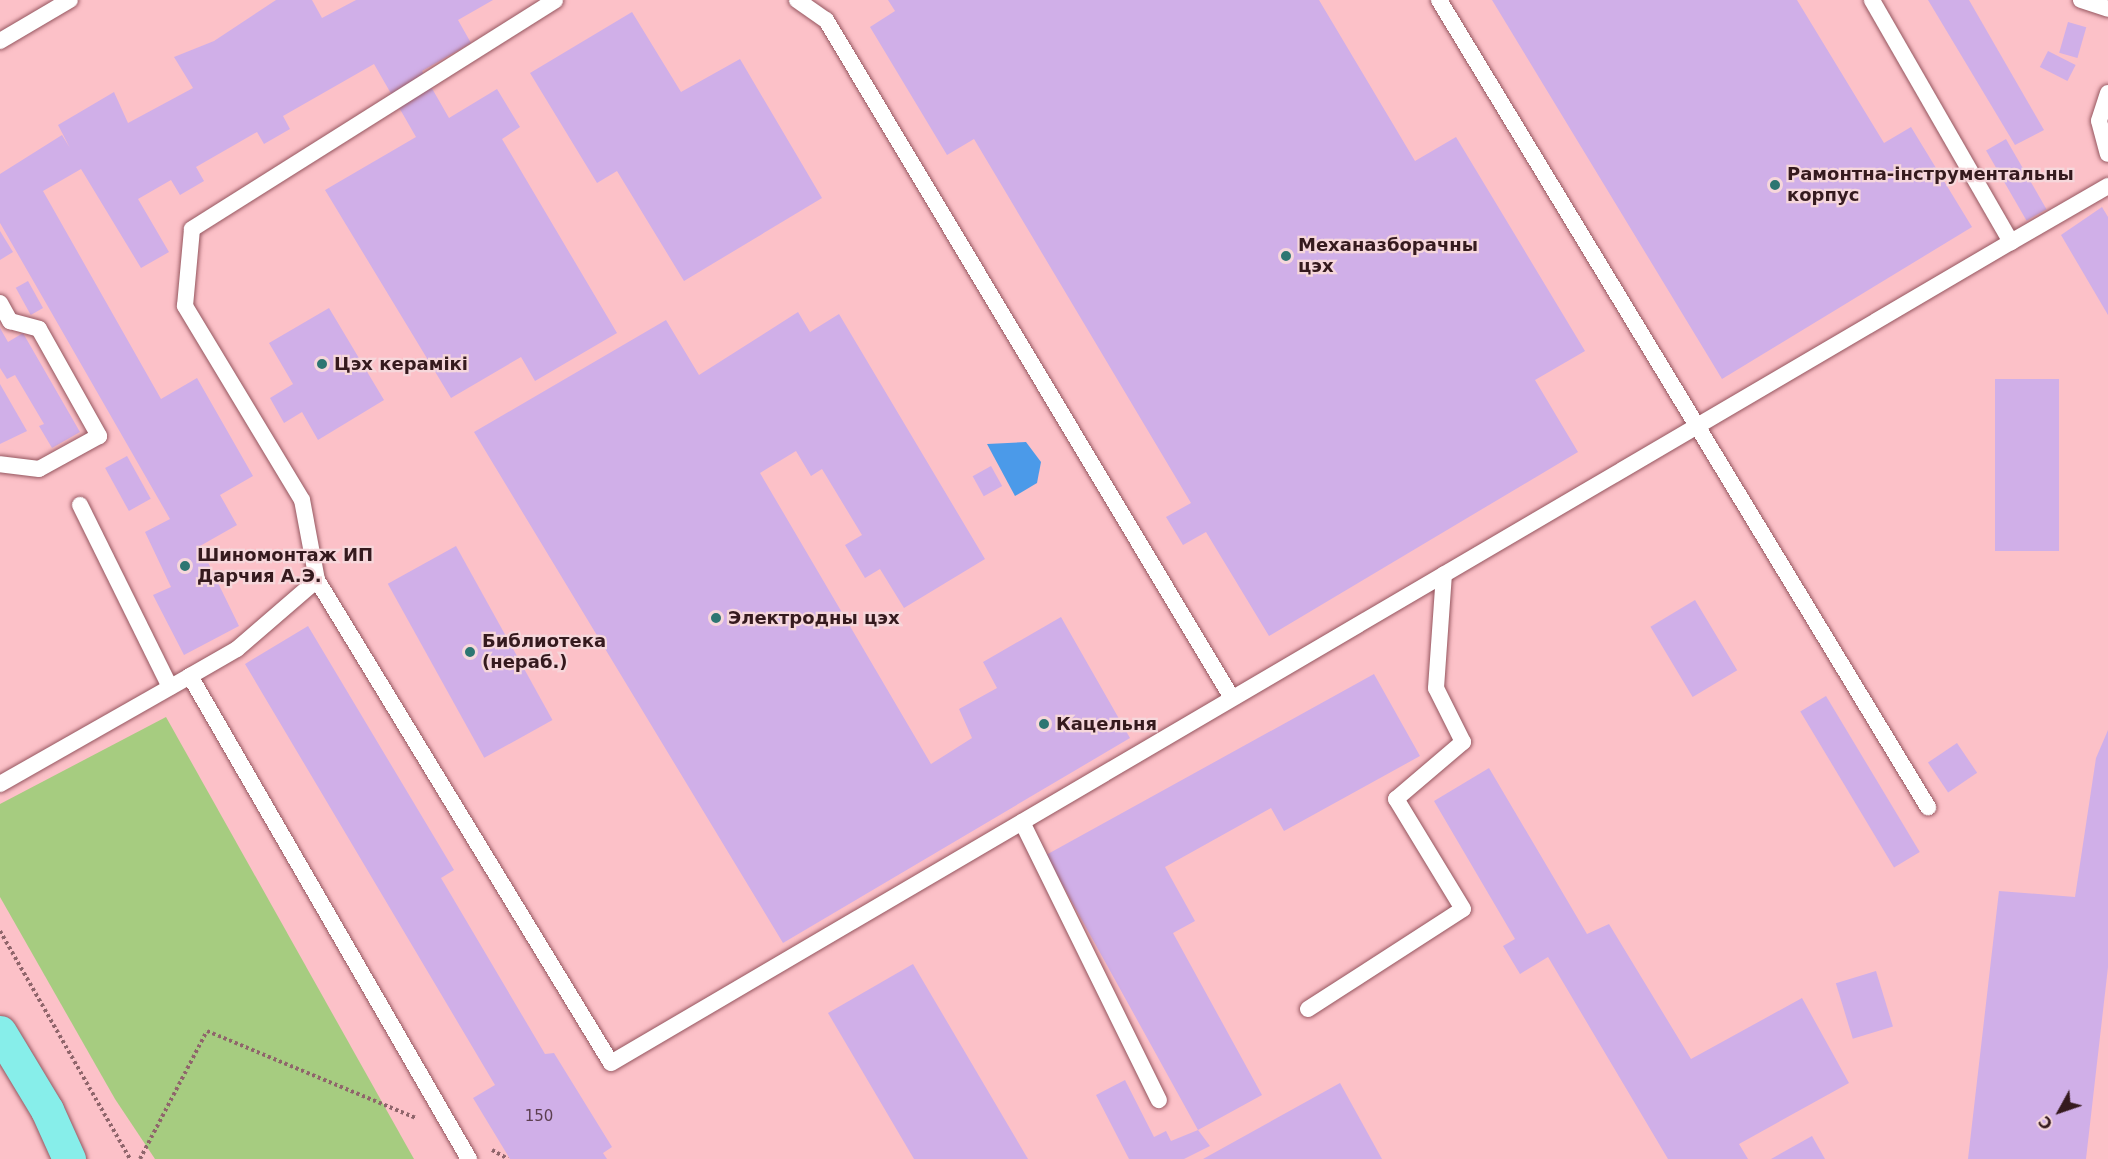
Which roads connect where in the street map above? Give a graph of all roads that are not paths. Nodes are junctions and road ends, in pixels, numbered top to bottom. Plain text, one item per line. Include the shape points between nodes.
1 (70, 0) edge
2 (555, 0) edge
3 (797, 0) edge
4 (1439, 0) edge
5 (1872, 0) edge
6 (2080, 0) edge
7 (2108, 9) edge
8 (0, 41) edge
9 (2108, 93) edge
10 (2108, 154) edge
11 (2108, 186) edge
12 (2011, 242) junction
13 (0, 303) edge
14 (1694, 427) junction
15 (0, 464) edge
16 (80, 505) dead end
17 (1444, 574) junction
18 (317, 580) junction
19 (190, 676) junction
20 (170, 687) junction
21 (1232, 698) junction
22 (0, 784) edge
23 (1928, 807) dead end
24 (1022, 822) junction
25 (1308, 1009) dead end
26 (0, 1032) edge
27 (1158, 1100) dead end
28 (69, 1159) edge
29 (469, 1159) edge

1 - 8 lane
2 - 18 lane via 192,229 185,306 302,500
3 - 21 lane via 826,20
4 - 14 lane
5 - 12 lane
6 - 7 lane
9 - 10 lane via 2099,121
11 - 12 lane
12 - 14 lane
13 - 15 lane via 10,321 39,329 99,436 39,469
14 - 17 lane
14 - 23 lane
16 - 20 lane
17 - 21 lane
17 - 25 lane via 1436,688 1463,742 1396,799 1462,909
18 - 19 lane via 237,650
18 - 24 lane via 610,1063
19 - 20 lane
19 - 29 lane
20 - 22 lane
21 - 24 lane
24 - 27 lane
26 - 28 main road via 47,1110

